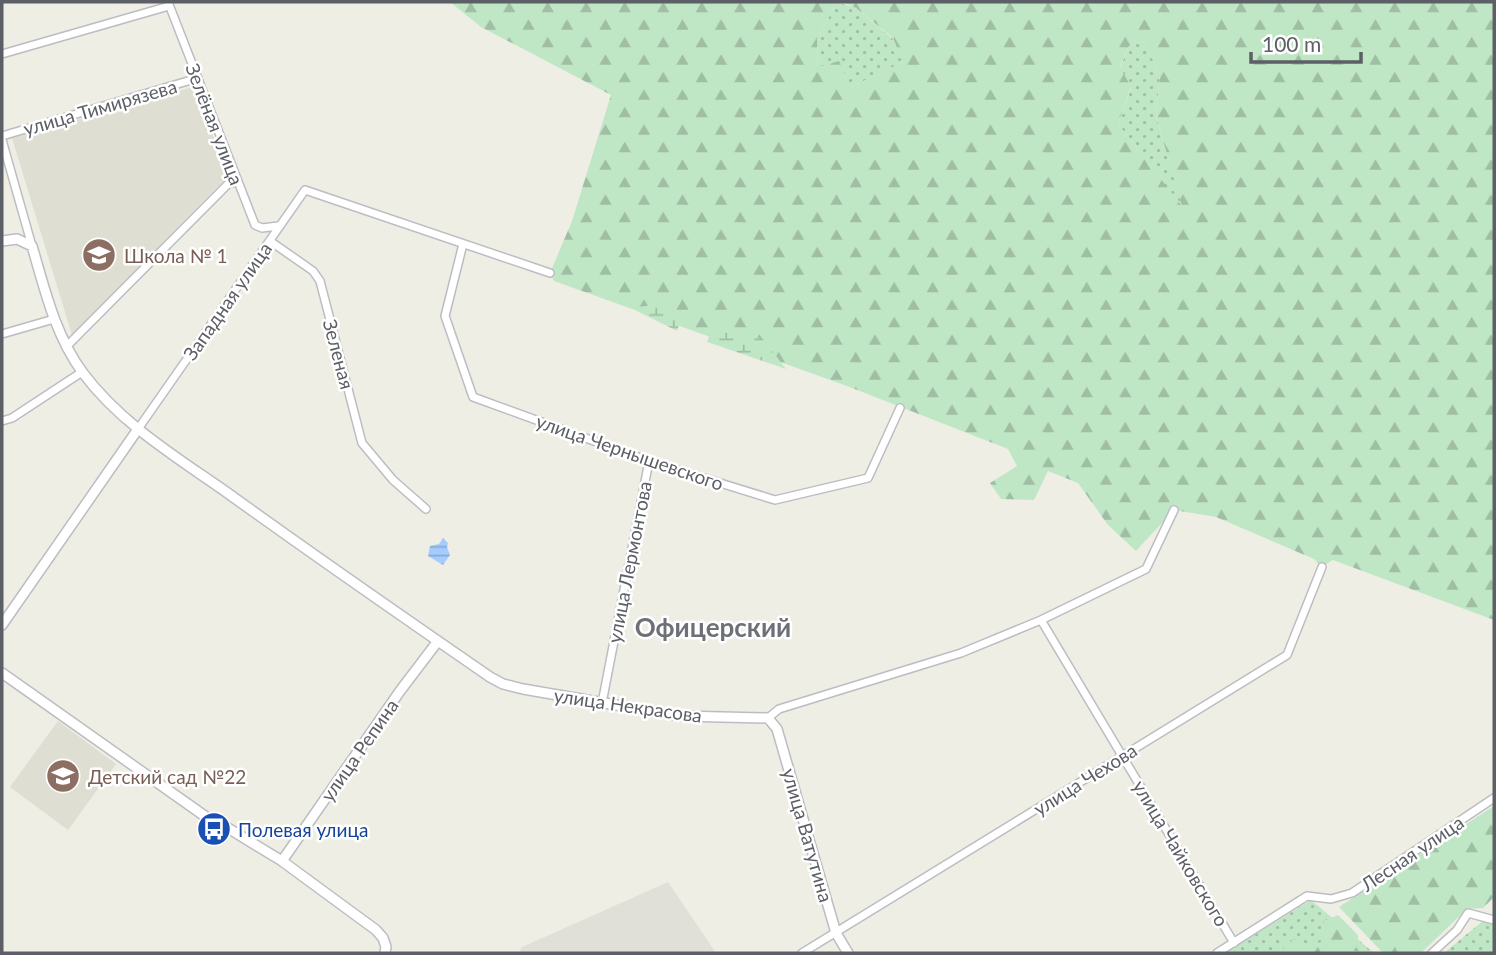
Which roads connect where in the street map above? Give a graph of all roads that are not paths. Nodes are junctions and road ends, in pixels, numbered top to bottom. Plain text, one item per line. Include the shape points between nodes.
1 (169, 4) edge
2 (2, 54) edge
3 (198, 78) junction
4 (2, 138) edge
5 (237, 181) junction
6 (278, 226) junction
7 (2, 241) edge
8 (270, 241) junction
9 (463, 244) junction
10 (32, 246) junction
11 (550, 273) dead end
12 (54, 318) junction
13 (2, 334) edge
14 (66, 347) junction
15 (82, 372) junction
16 (900, 408) dead end
17 (2, 421) edge
18 (138, 429) junction
19 (649, 461) junction
20 (426, 509) dead end
21 (1174, 510) dead end
22 (1322, 567) dead end
23 (1041, 620) junction
24 (2, 625) edge
25 (438, 641) junction
26 (2, 673) edge
27 (602, 704) junction
28 (768, 718) junction
29 (1123, 755) junction
30 (1494, 798) edge
31 (282, 861) junction
32 (1494, 920) edge
33 (836, 933) junction
34 (1234, 943) junction
35 (385, 953) edge
36 (802, 953) edge
37 (848, 953) edge
38 (1217, 953) edge
39 (1432, 953) edge

1 - 2 street
1 - 3 street, Зелёная улица
3 - 4 street, улица Тимирязева
3 - 5 street, Зелёная улица
4 - 10 street
5 - 6 street, Зелёная улица via 255,225
5 - 14 street
6 - 8 street, Западная улица
6 - 9 street, Западная улица via 305,190
7 - 10 street via 17,239
8 - 18 street, Западная улица
8 - 20 street, Зеленая via 320,281 362,443 393,480
9 - 11 street, Западная улица
9 - 19 street, улица Чернышевского via 444,316 473,397
10 - 12 street, улица Некрасова
12 - 13 street
12 - 14 street, улица Некрасова
14 - 15 street, улица Некрасова
15 - 17 street
15 - 18 street, улица Некрасова
16 - 19 street, улица Чернышевского via 868,478 775,500
18 - 24 street, Западная улица
18 - 25 street, улица Некрасова
19 - 27 street, улица Лермонтова
21 - 23 street, улица Некрасова via 1146,569
22 - 29 street, улица Чехова via 1287,655
23 - 28 street, улица Некрасова via 961,653 779,709
23 - 29 street, улица Чайковского
25 - 27 street, улица Некрасова via 503,684
25 - 31 street, улица Репина
26 - 31 street via 216,824
27 - 28 street, улица Некрасова via 680,716
28 - 33 street, улица Ватутина via 777,729
29 - 33 street, улица Чехова
29 - 34 street, улица Чайковского
30 - 34 street, Лесная улица via 1352,893 1331,899 1307,896
31 - 35 street via 376,930
32 - 39 street via 1468,913
33 - 36 street, улица Чехова
33 - 37 street, улица Ватутина
34 - 38 street, Лесная улица

